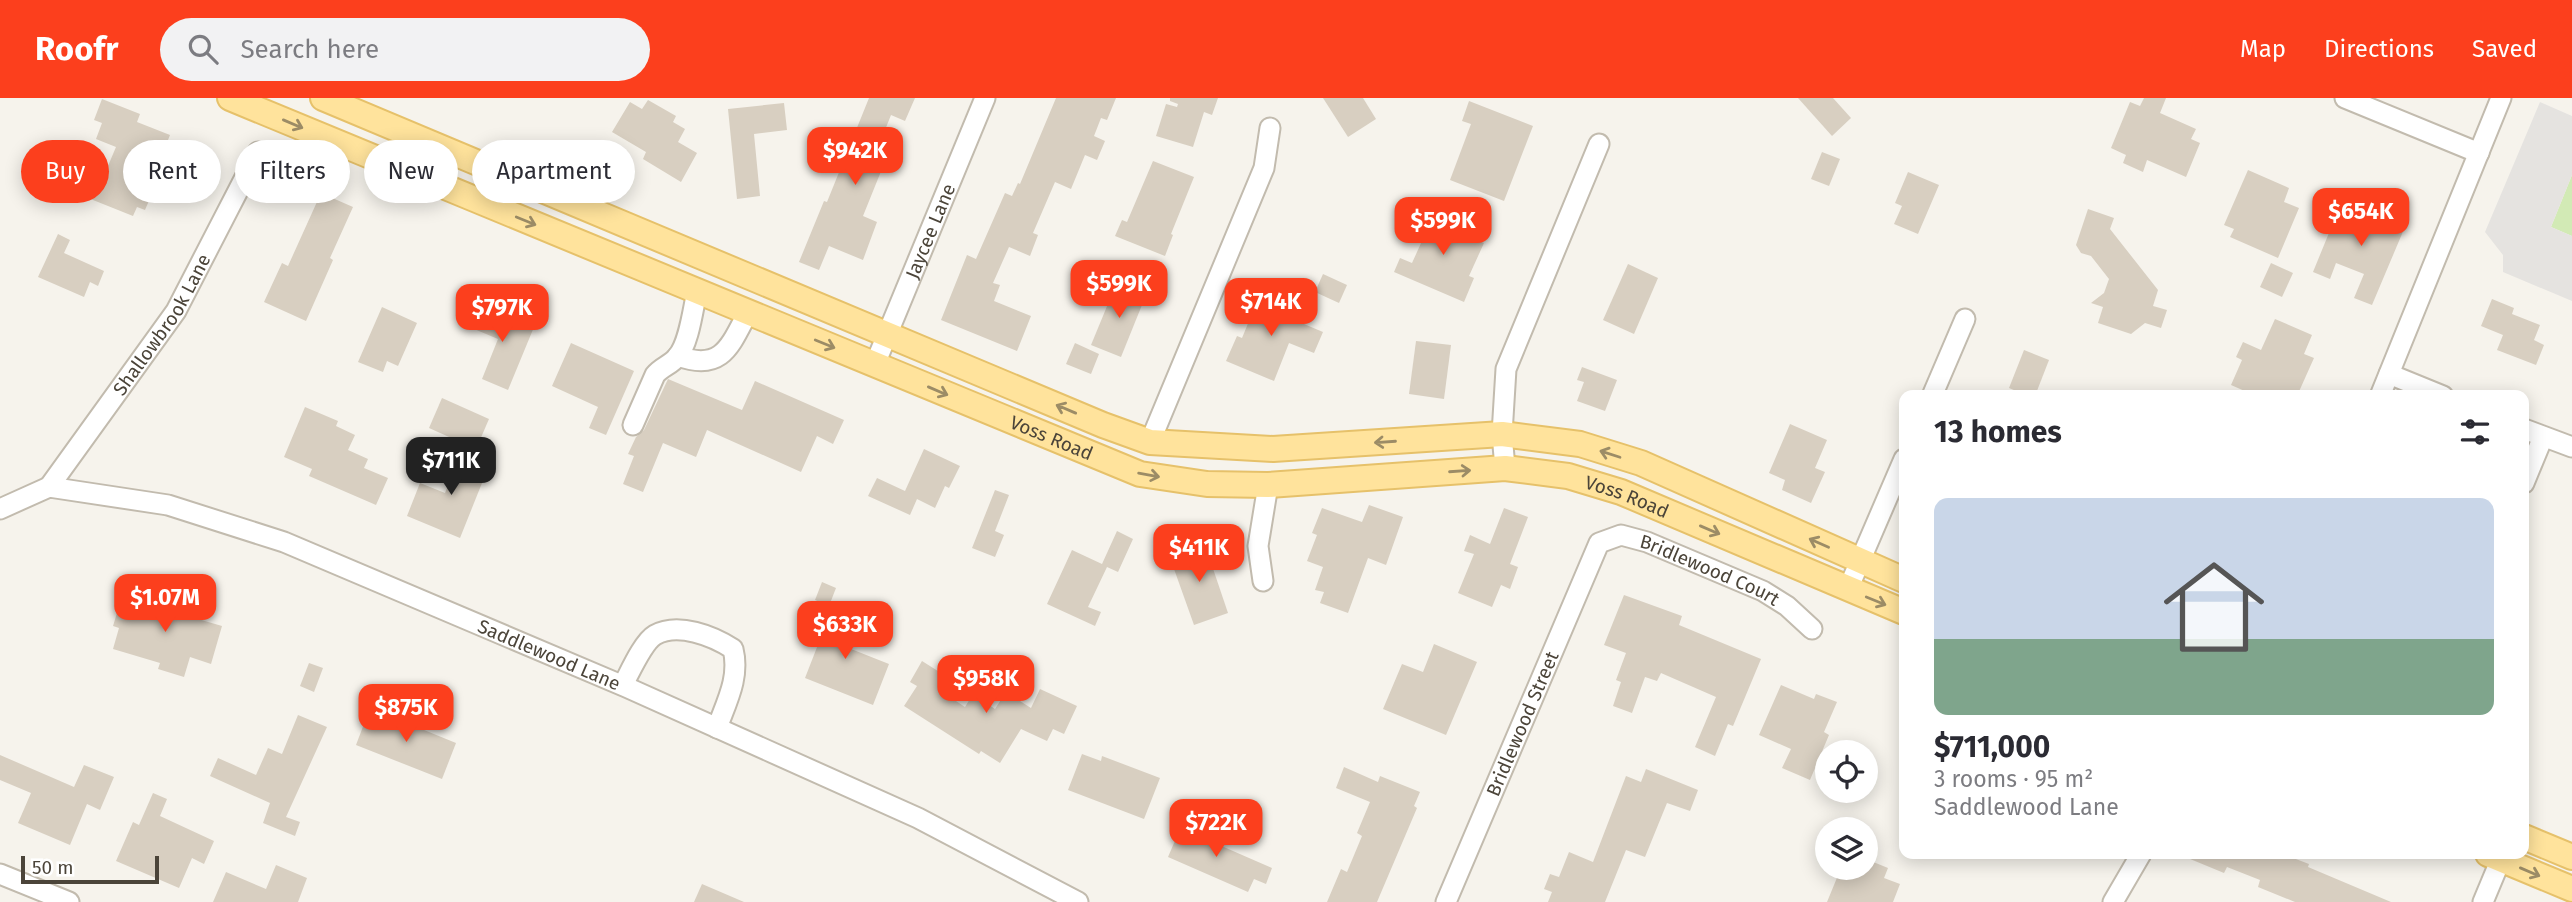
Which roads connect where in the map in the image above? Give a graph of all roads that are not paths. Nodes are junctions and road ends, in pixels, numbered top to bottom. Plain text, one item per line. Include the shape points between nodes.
1 (230, 98) edge
2 (323, 98) edge
3 (985, 98) edge
4 (2345, 98) edge
5 (2501, 98) edge
6 (1270, 128) dead end
7 (1599, 144) dead end
8 (2479, 153) junction
9 (472, 161) edge
10 (472, 181) edge
11 (466, 196) junction
12 (235, 197) edge
13 (573, 203) edge
14 (699, 255) junction
15 (691, 289) junction
16 (748, 312) junction
17 (1965, 319) dead end
18 (888, 334) junction
19 (678, 356) junction
20 (875, 364) junction
21 (2389, 373) junction
22 (1935, 390) edge
23 (2382, 390) edge
24 (2429, 390) edge
25 (634, 425) dead end
26 (1103, 425) junction
27 (2529, 431) edge
28 (1502, 435) junction
29 (2543, 437) junction
30 (1150, 442) junction
31 (2572, 447) edge
32 (1090, 456) junction
33 (1505, 468) junction
34 (1899, 472) edge
35 (2529, 472) edge
36 (1268, 485) junction
37 (49, 487) junction
38 (0, 509) edge
39 (1599, 543) joint
40 (1860, 562) junction
41 (1899, 578) edge
42 (1263, 581) dead end
43 (1848, 589) junction
44 (1899, 610) edge
45 (1812, 629) dead end
46 (623, 685) junction
47 (717, 728) junction
48 (2529, 839) edge
49 (2572, 857) edge
50 (2138, 859) edge
51 (2496, 859) edge
52 (2504, 859) edge
53 (0, 874) edge
54 (2572, 889) edge
55 (69, 902) edge
56 (1078, 902) edge
57 (1446, 902) edge
58 (2113, 902) edge
59 (2483, 902) edge

1 -> 11 main road, Voss Road
2 - 9 main road, Voss Road
3 - 18 street, Jaycee Lane
4 - 8 street
5 - 8 street
6 - 30 street via 1264,169
7 - 28 street via 1506,369
8 - 21 street
10 - 11 main road
11 -> 15 main road, Voss Road
12 - 37 street, Shallowbrook Lane via 176,311
13 - 14 main road, Voss Road
14 - 15 main road
14 - 18 main road, Voss Road
15 - 16 main road, Voss Road
15 - 19 street via 684,347
16 - 19 street via 732,343 709,362
16 -> 20 main road, Voss Road
17 - 22 street
18 - 20 street, Jaycee Lane
26 -> 18 main road, Voss Road
19 - 25 street via 655,375
20 -> 32 main road, Voss Road
21 - 23 street
21 - 24 street
26 - 30 main road, Voss Road
26 - 32 main road
27 - 29 street
28 -> 30 main road, Voss Road via 1273,449
28 - 33 street
40 -> 28 main road, Voss Road via 1641,463 1580,444
29 - 31 street
29 - 35 street
32 -> 36 main road, Voss Road via 1140,474 1207,484
36 -> 33 main road, Voss Road
33 -> 43 main road, Voss Road via 1568,476 1621,492
34 - 40 street
36 - 42 street via 1258,546
37 - 38 street
37 - 46 street, Saddlewood Lane via 168,505 284,542
39 - 45 street, Bridlewood Court via 1621,535 1647,542 1763,591
39 - 57 street, Bridlewood Street
40 - 41 main road, Voss Road
40 - 43 street
43 -> 44 main road, Voss Road
46 - 47 street, Saddlewood Lane
46 - 47 street via 654,635 675,630 720,640 733,649 737,664
47 - 56 street, Saddlewood Lane via 918,818
48 - 49 main road
50 - 58 street
51 - 59 street
52 -> 54 main road
53 - 55 street

